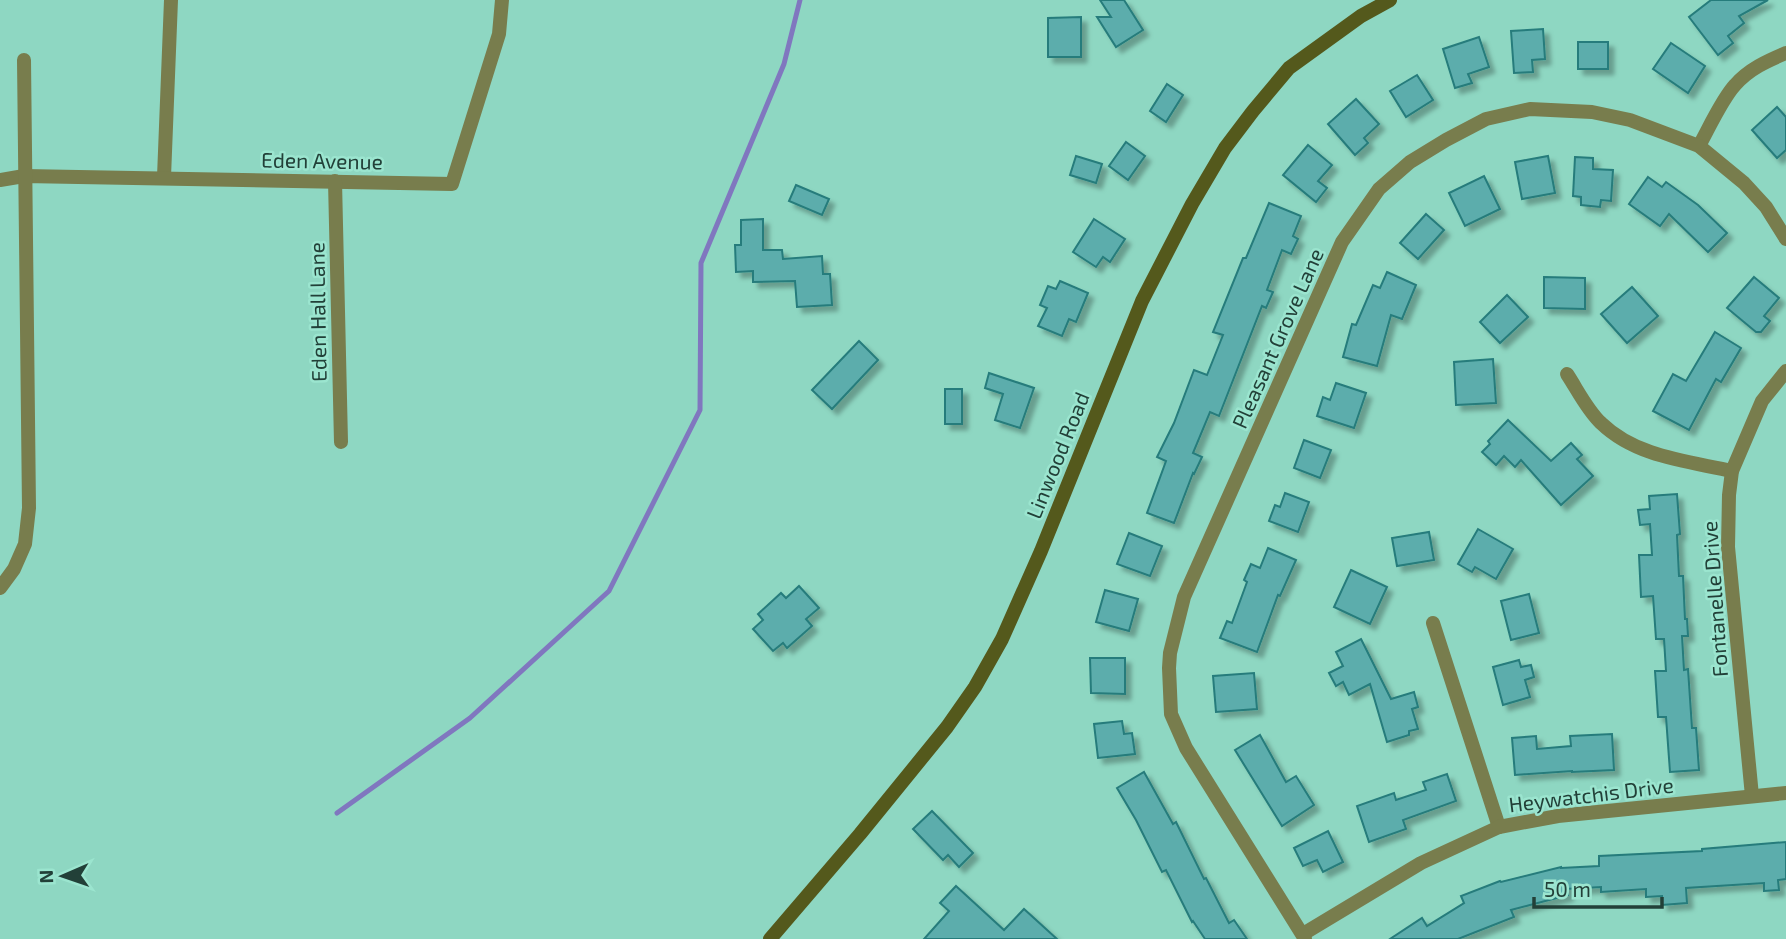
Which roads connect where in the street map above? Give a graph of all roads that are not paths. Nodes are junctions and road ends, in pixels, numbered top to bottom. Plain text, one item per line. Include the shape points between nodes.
1 (171, 0) edge
2 (502, 0) edge
3 (1390, 0) edge
4 (1786, 53) edge
5 (24, 60) dead end
6 (1699, 146) junction
7 (24, 176) junction
8 (164, 177) junction
9 (0, 180) edge
10 (335, 181) junction
11 (1786, 239) edge
12 (1786, 371) edge
13 (1567, 374) dead end
14 (341, 442) dead end
15 (1732, 471) junction
16 (0, 587) edge
17 (1433, 623) dead end
18 (1786, 793) edge
19 (1752, 796) junction
20 (1499, 827) junction
21 (1304, 937) edge
22 (770, 939) edge

1 - 8 street
2 - 10 street, Eden Avenue via 499,34 452,184
3 - 22 street, Linwood Road via 1289,68 1226,148 1142,301 1036,564 975,687 947,727
4 - 6 street via 1763,63 1734,86
5 - 7 street
6 - 11 street, Pleasant Grove Lane via 1766,206
6 - 21 street, Pleasant Grove Lane via 1630,120 1592,112 1530,109 1486,119 1410,162 1379,189 1342,243 1184,597 1169,668 1171,714 1186,748
7 - 8 street, Eden Avenue
7 - 9 street, Eden Avenue
7 - 16 street via 29,508 25,544
8 - 10 street, Eden Avenue
10 - 14 street, Eden Hall Lane
12 - 15 street, Fontanelle Drive via 1762,401
13 - 15 street via 1599,421 1635,447
15 - 19 street, Fontanelle Drive via 1728,547
17 - 20 street
18 - 19 street, Heywatchis Drive
19 - 20 street, Heywatchis Drive via 1558,816
20 - 21 street, Heywatchis Drive via 1421,863

